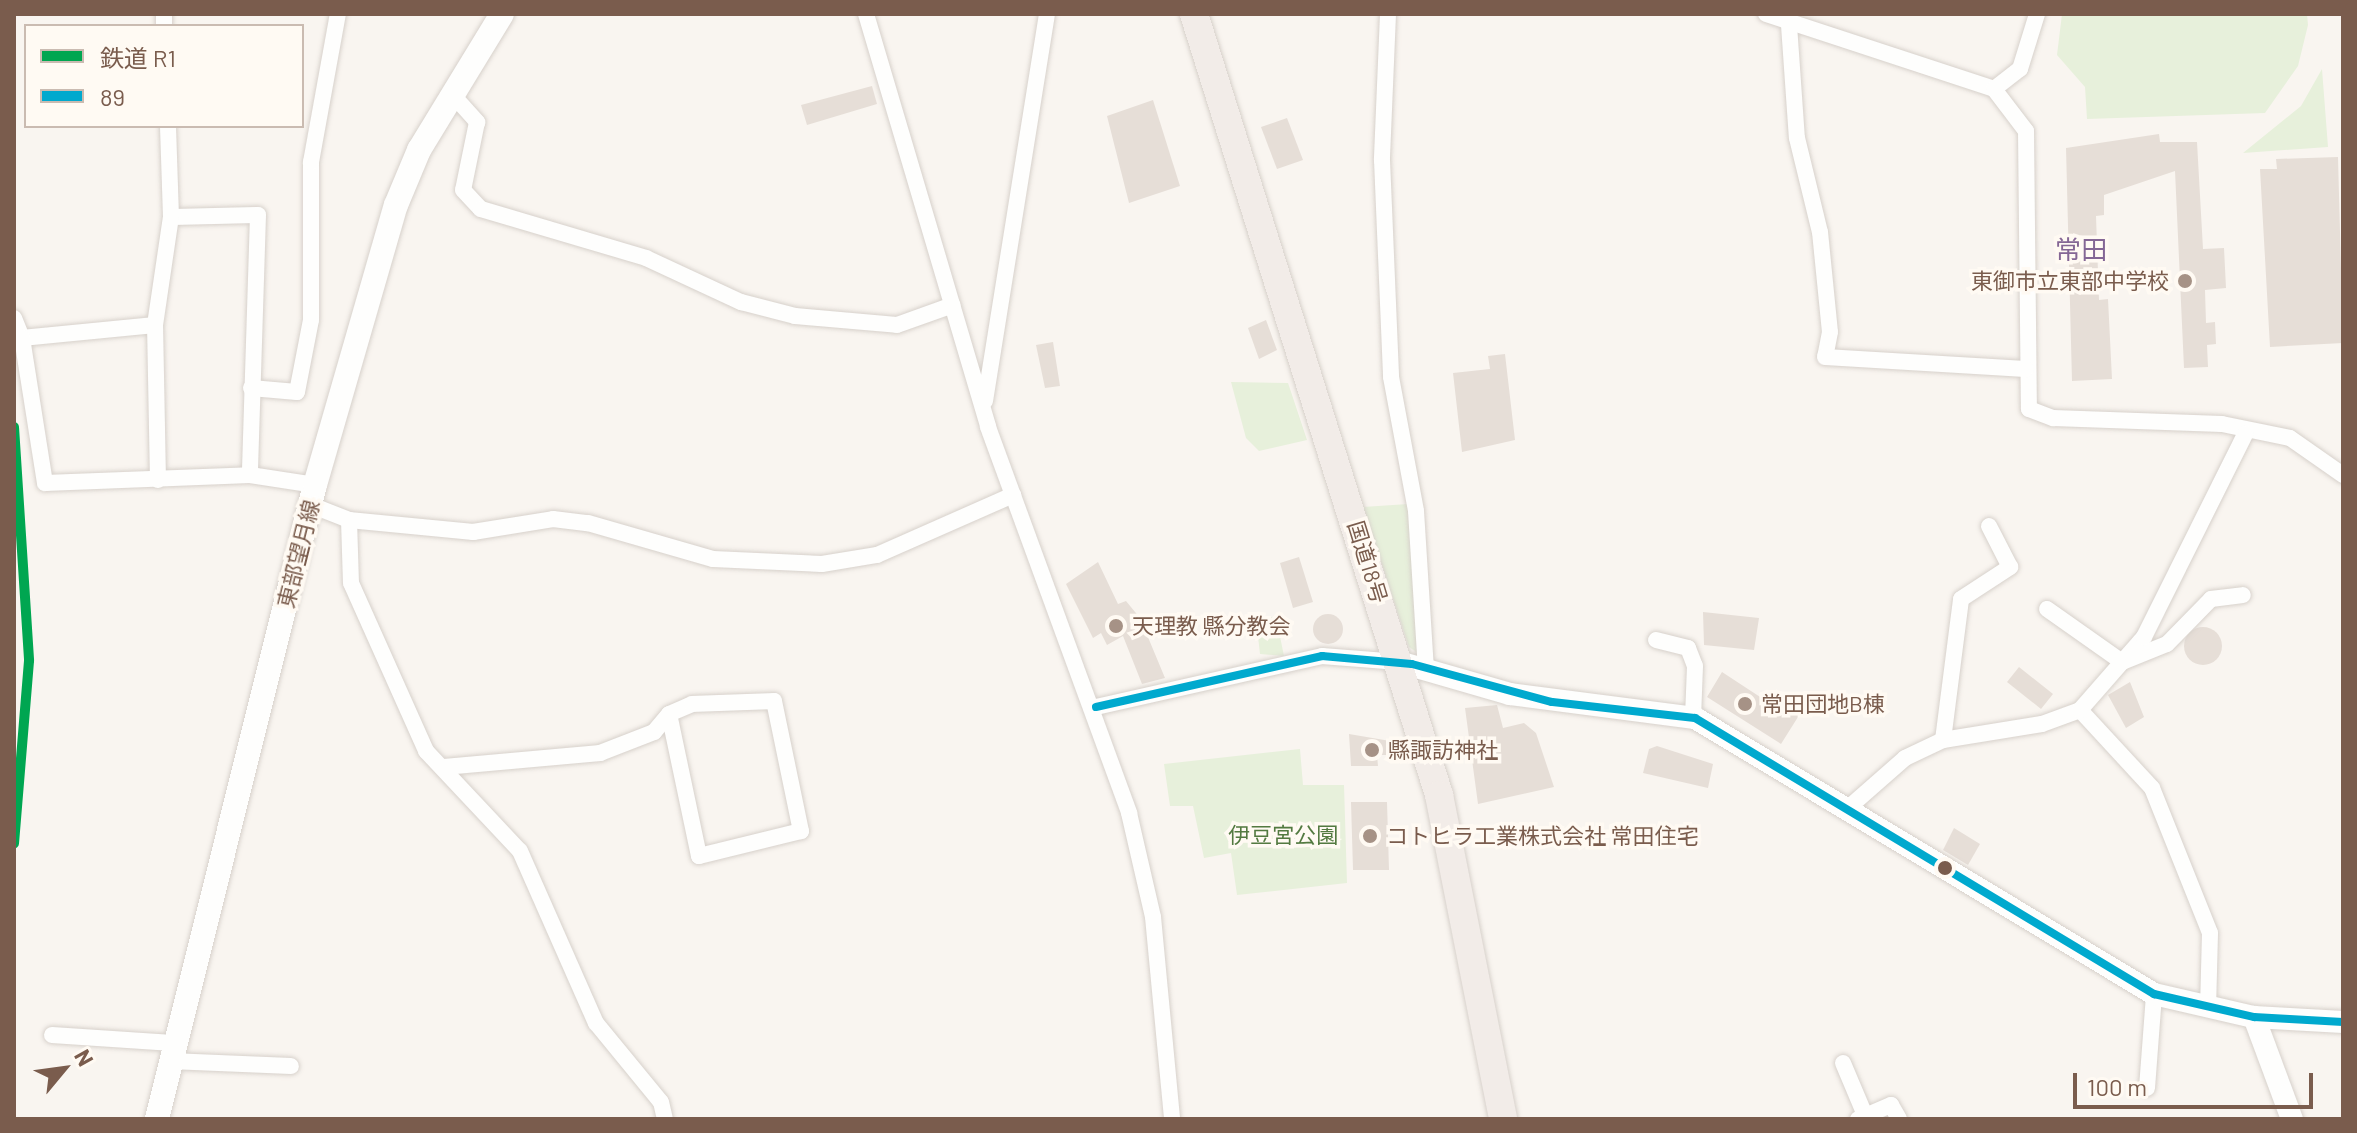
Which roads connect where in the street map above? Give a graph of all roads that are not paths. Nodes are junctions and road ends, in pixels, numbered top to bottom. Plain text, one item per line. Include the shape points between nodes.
1 (338, 14) edge
2 (502, 14) edge
3 (866, 14) edge
4 (1047, 14) edge
5 (1194, 14) edge
6 (1388, 14) edge
7 (1766, 14) edge
8 (2037, 14) edge
9 (1789, 25) junction
10 (1994, 89) junction
11 (452, 94) junction
12 (168, 128) edge
13 (171, 217) junction
14 (953, 305) junction
15 (14, 318) edge
16 (155, 325) junction
17 (22, 338) junction
18 (2026, 369) junction
19 (251, 388) junction
20 (984, 407) junction
21 (2245, 434) junction
22 (250, 475) junction
23 (2343, 475) edge
24 (158, 480) junction
25 (313, 495) junction
26 (1013, 495) junction
27 (349, 520) junction
28 (1989, 526) dead end
29 (2243, 595) dead end
30 (2047, 609) dead end
31 (1656, 640) dead end
32 (2122, 662) junction
33 (1412, 665) junction
34 (1096, 707) junction
35 (2080, 710) junction
36 (669, 714) junction
37 (1693, 717) junction
38 (1943, 740) junction
39 (444, 767) junction
40 (1847, 809) junction
41 (2154, 994) junction
42 (2208, 1008) junction
43 (2254, 1017) junction
44 (2343, 1022) edge
45 (52, 1035) dead end
46 (172, 1052) junction
47 (1843, 1063) dead end
48 (291, 1066) dead end
49 (2147, 1088) dead end
50 (1862, 1117) edge
51 (157, 1119) edge
52 (665, 1119) edge
53 (1172, 1119) edge
54 (1503, 1119) edge
55 (1899, 1119) edge
56 (2292, 1119) edge

1 - 19 street via 311,162 311,320 297,392
2 - 11 main road, 東部望月線
3 - 14 street
4 - 20 street
5 - 33 highway, 国道18号
6 - 33 street via 1382,160 1391,377 1416,511
7 - 9 street
8 - 10 street via 2020,69
9 - 10 street
9 - 18 street via 1797,138 1820,232 1830,332 1825,357
10 - 18 street via 2032,145
11 - 14 street via 477,122 463,190 481,209 646,258 741,302 795,316 897,325
11 - 25 main road, 東部望月線 via 396,205
12 - 13 street
13 - 16 street
13 - 19 street via 258,215
14 - 20 street
15 - 17 street
16 - 17 street
16 - 24 street
17 - 24 street via 45,483
18 - 21 street via 2029,409 2053,418 2143,417 2222,424
19 - 22 street
20 - 26 street
21 - 23 street via 2290,438
21 - 32 street via 2144,637
22 - 24 street
22 - 25 street
25 - 27 street
25 - 46 main road, 東部望月線
26 - 27 street via 877,555 822,564 713,559 553,519 473,532
26 - 34 street
27 - 39 street via 351,583 426,751
28 - 38 street via 2010,567 1961,599
29 - 32 street via 2211,599 2167,644
30 - 32 street
31 - 37 street via 1688,648 1695,666
32 - 35 street
33 - 34 street via 1322,656
33 - 37 street via 1524,697
33 - 54 highway, 国道18号
34 - 53 street via 1153,917
35 - 38 street via 2042,724
35 - 42 street via 2152,788 2210,933
36 - 36 street via 692,704 774,701 801,831 699,856
36 - 39 street via 654,732 600,753
37 - 40 street
38 - 40 street via 1905,758
39 - 52 street via 520,851 596,1023 661,1102
40 - 41 street
41 - 42 street
41 - 49 street
42 - 43 street
43 - 44 street
43 - 56 street
45 - 46 street
46 - 48 street
46 - 51 main road, 東部望月線
47 - 50 street
50 - 55 street via 1891,1105

